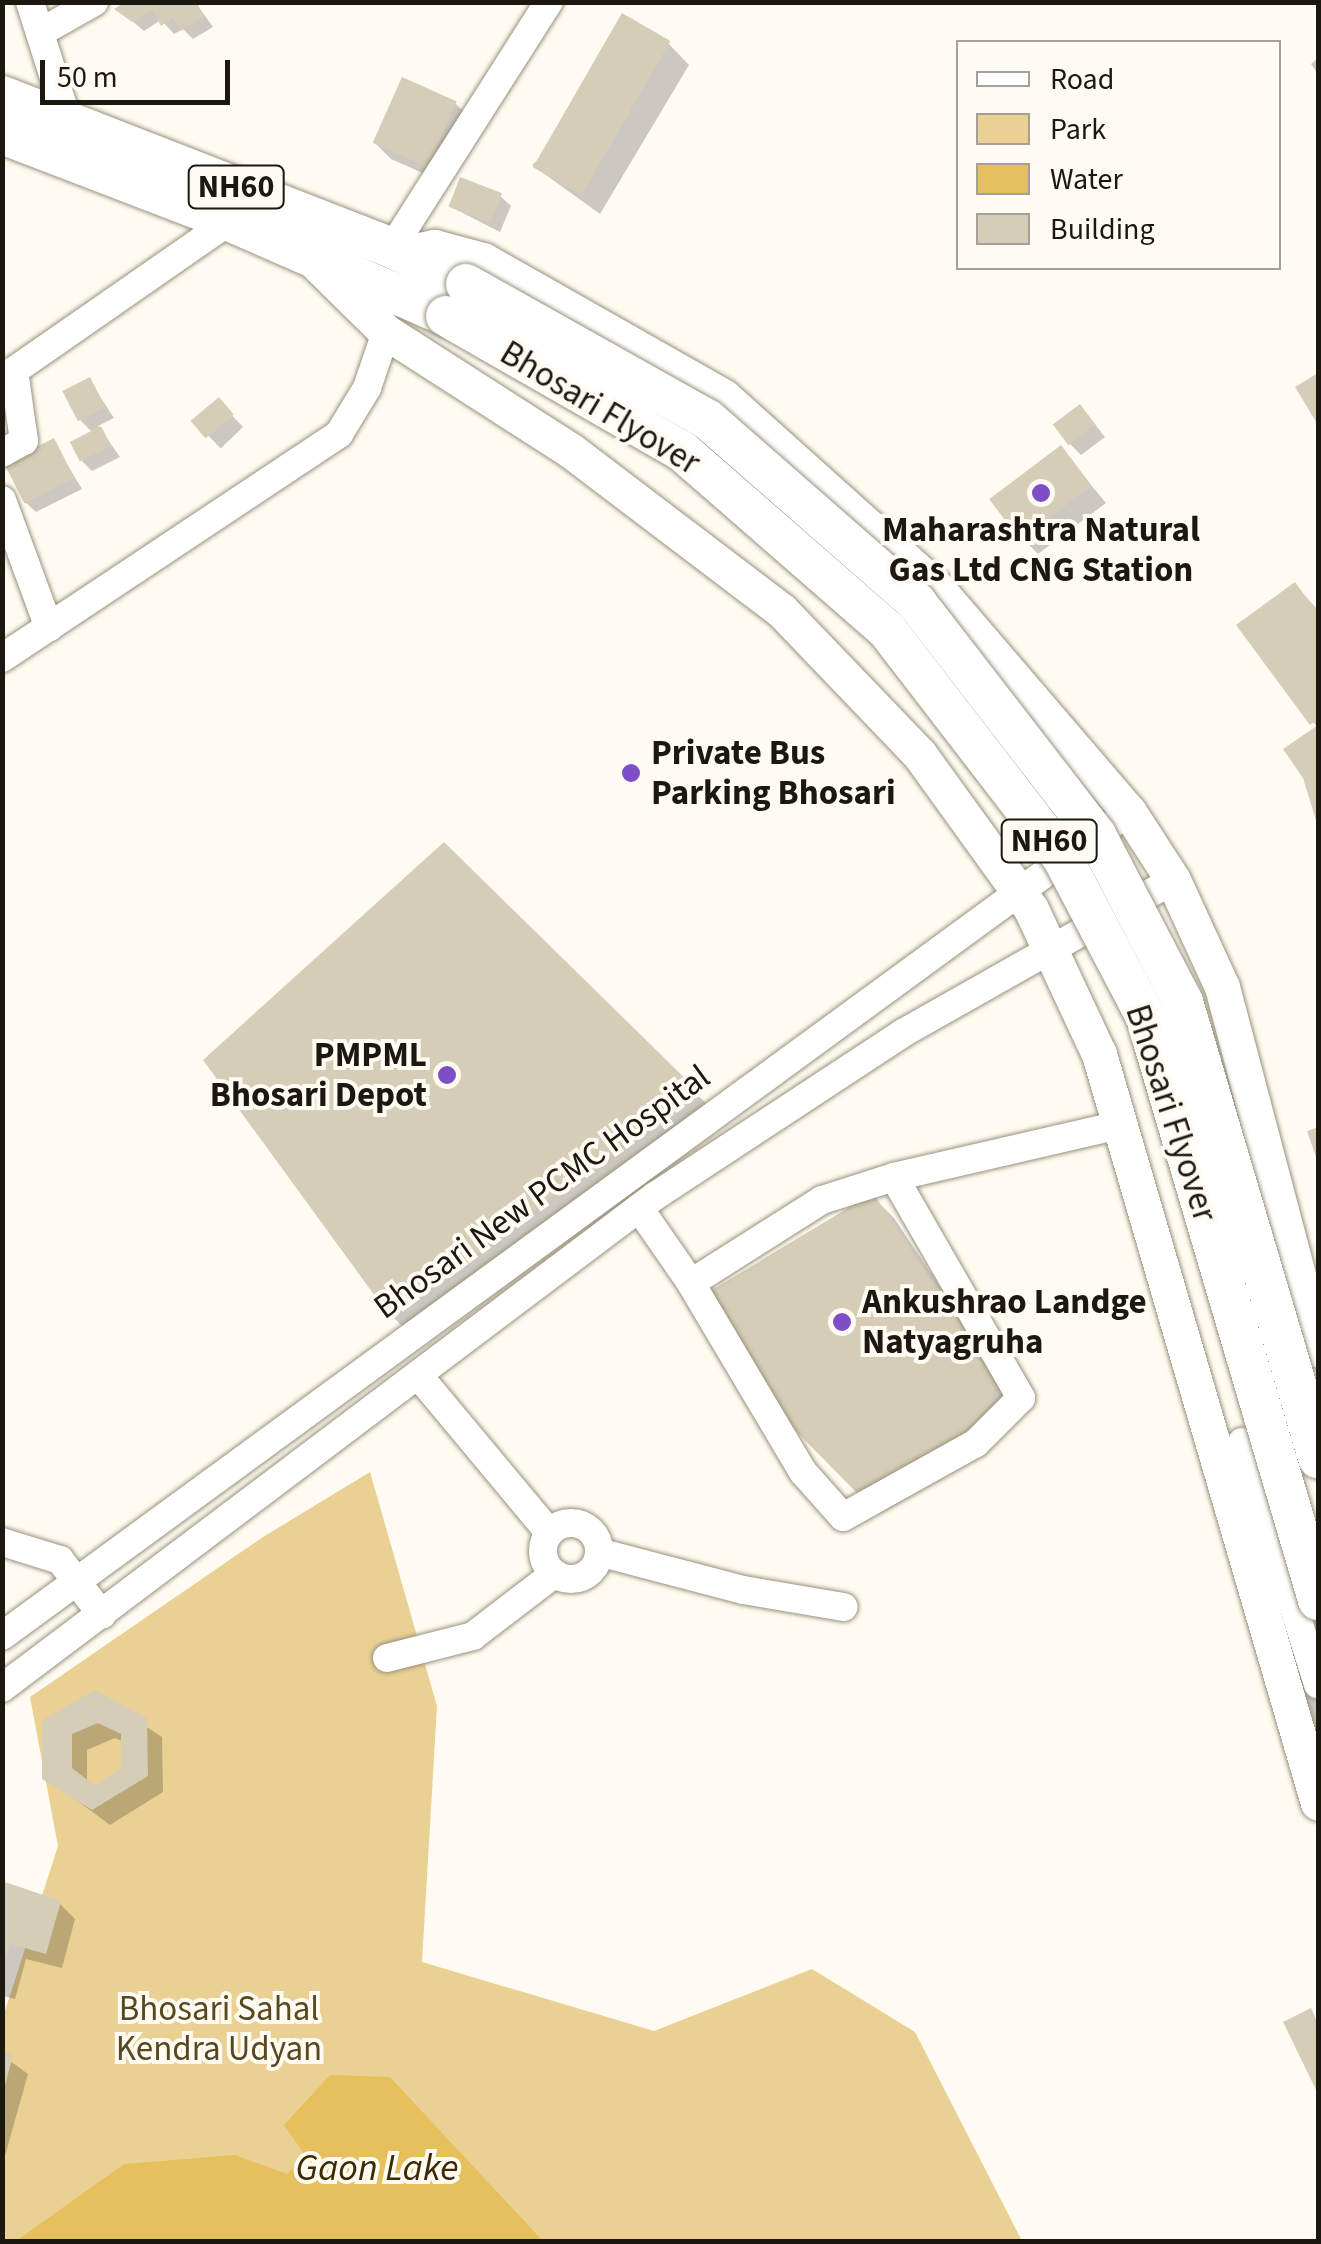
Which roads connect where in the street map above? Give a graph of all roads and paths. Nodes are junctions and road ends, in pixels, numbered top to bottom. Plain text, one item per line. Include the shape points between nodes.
1 (30, 2) edge
2 (94, 2) edge
3 (548, 2) edge
4 (41, 32) junction
5 (2, 96) edge
6 (68, 122) junction
7 (2, 134) edge
8 (229, 221) junction
9 (399, 251) junction
10 (308, 255) junction
11 (456, 300) junction
12 (386, 332) junction
13 (8, 375) edge
14 (2, 453) edge
15 (2, 500) edge
16 (48, 628) junction
17 (2, 658) edge
18 (1129, 812) junction
19 (1173, 880) junction
20 (1017, 888) junction
21 (1052, 951) junction
22 (1120, 1125) junction
23 (894, 1177) junction
24 (639, 1208) junction
25 (691, 1282) junction
26 (1318, 1350) edge
27 (418, 1375) junction
28 (1318, 1419) edge
29 (1229, 1446) junction
30 (1318, 1458) edge
31 (548, 1531) junction
32 (2, 1542) edge
33 (602, 1554) junction
34 (555, 1573) junction
35 (76, 1581) junction
36 (1318, 1600) edge
37 (844, 1607) dead end
38 (102, 1615) junction
39 (2, 1636) edge
40 (387, 1658) dead end
41 (1318, 1684) edge
42 (2, 1688) edge
43 (1318, 1804) edge

1 - 4 street
2 - 4 street
3 - 9 street
4 - 6 street
5 - 6 highway, NH60
6 - 9 highway, NH60
7 - 8 highway, NH60
8 - 10 highway, NH60
8 - 13 street
9 - 11 highway, NH60
9 - 18 main road via 434,247 482,260 724,397 935,586
10 - 11 highway, NH60
10 - 12 main road
11 - 30 highway, Bhosari Flyover / NH60, bridge via 707,420 916,602 1096,836 1183,1002
11 - 36 highway, Bhosari Flyover / NH60, bridge via 683,452 872,617 1062,857 1146,1017
12 - 16 street via 367,388 339,434
12 - 20 main road via 570,450 782,610 920,755
13 - 14 street via 24,442
15 - 16 street
16 - 17 street
18 - 19 main road
18 - 20 street, Bhosari New PCMC Hospital
19 - 21 street, Bhosari New PCMC Hospital
19 - 26 main road via 1222,987
20 - 21 main road
20 - 35 street, Bhosari New PCMC Hospital
21 - 22 main road via 1099,1054
21 - 24 street, Bhosari New PCMC Hospital via 942,1010
22 - 23 street
22 - 29 main road
23 - 25 street via 822,1200
23 - 25 street via 1021,1398 976,1442 844,1517 803,1472
24 - 25 street
24 - 27 street, Bhosari New PCMC Hospital
27 - 31 street
27 - 38 street, Bhosari New PCMC Hospital
28 - 29 main road
29 - 41 street
29 - 43 main road
31 - 33 street via 578,1522 595,1535
31 - 34 street via 542,1552
32 - 35 street via 60,1560
33 - 34 street via 590,1573 566,1581
33 - 37 street via 743,1590
34 - 40 street via 474,1636
35 - 38 street
35 - 39 street, Bhosari New PCMC Hospital
38 - 42 street, Bhosari New PCMC Hospital

